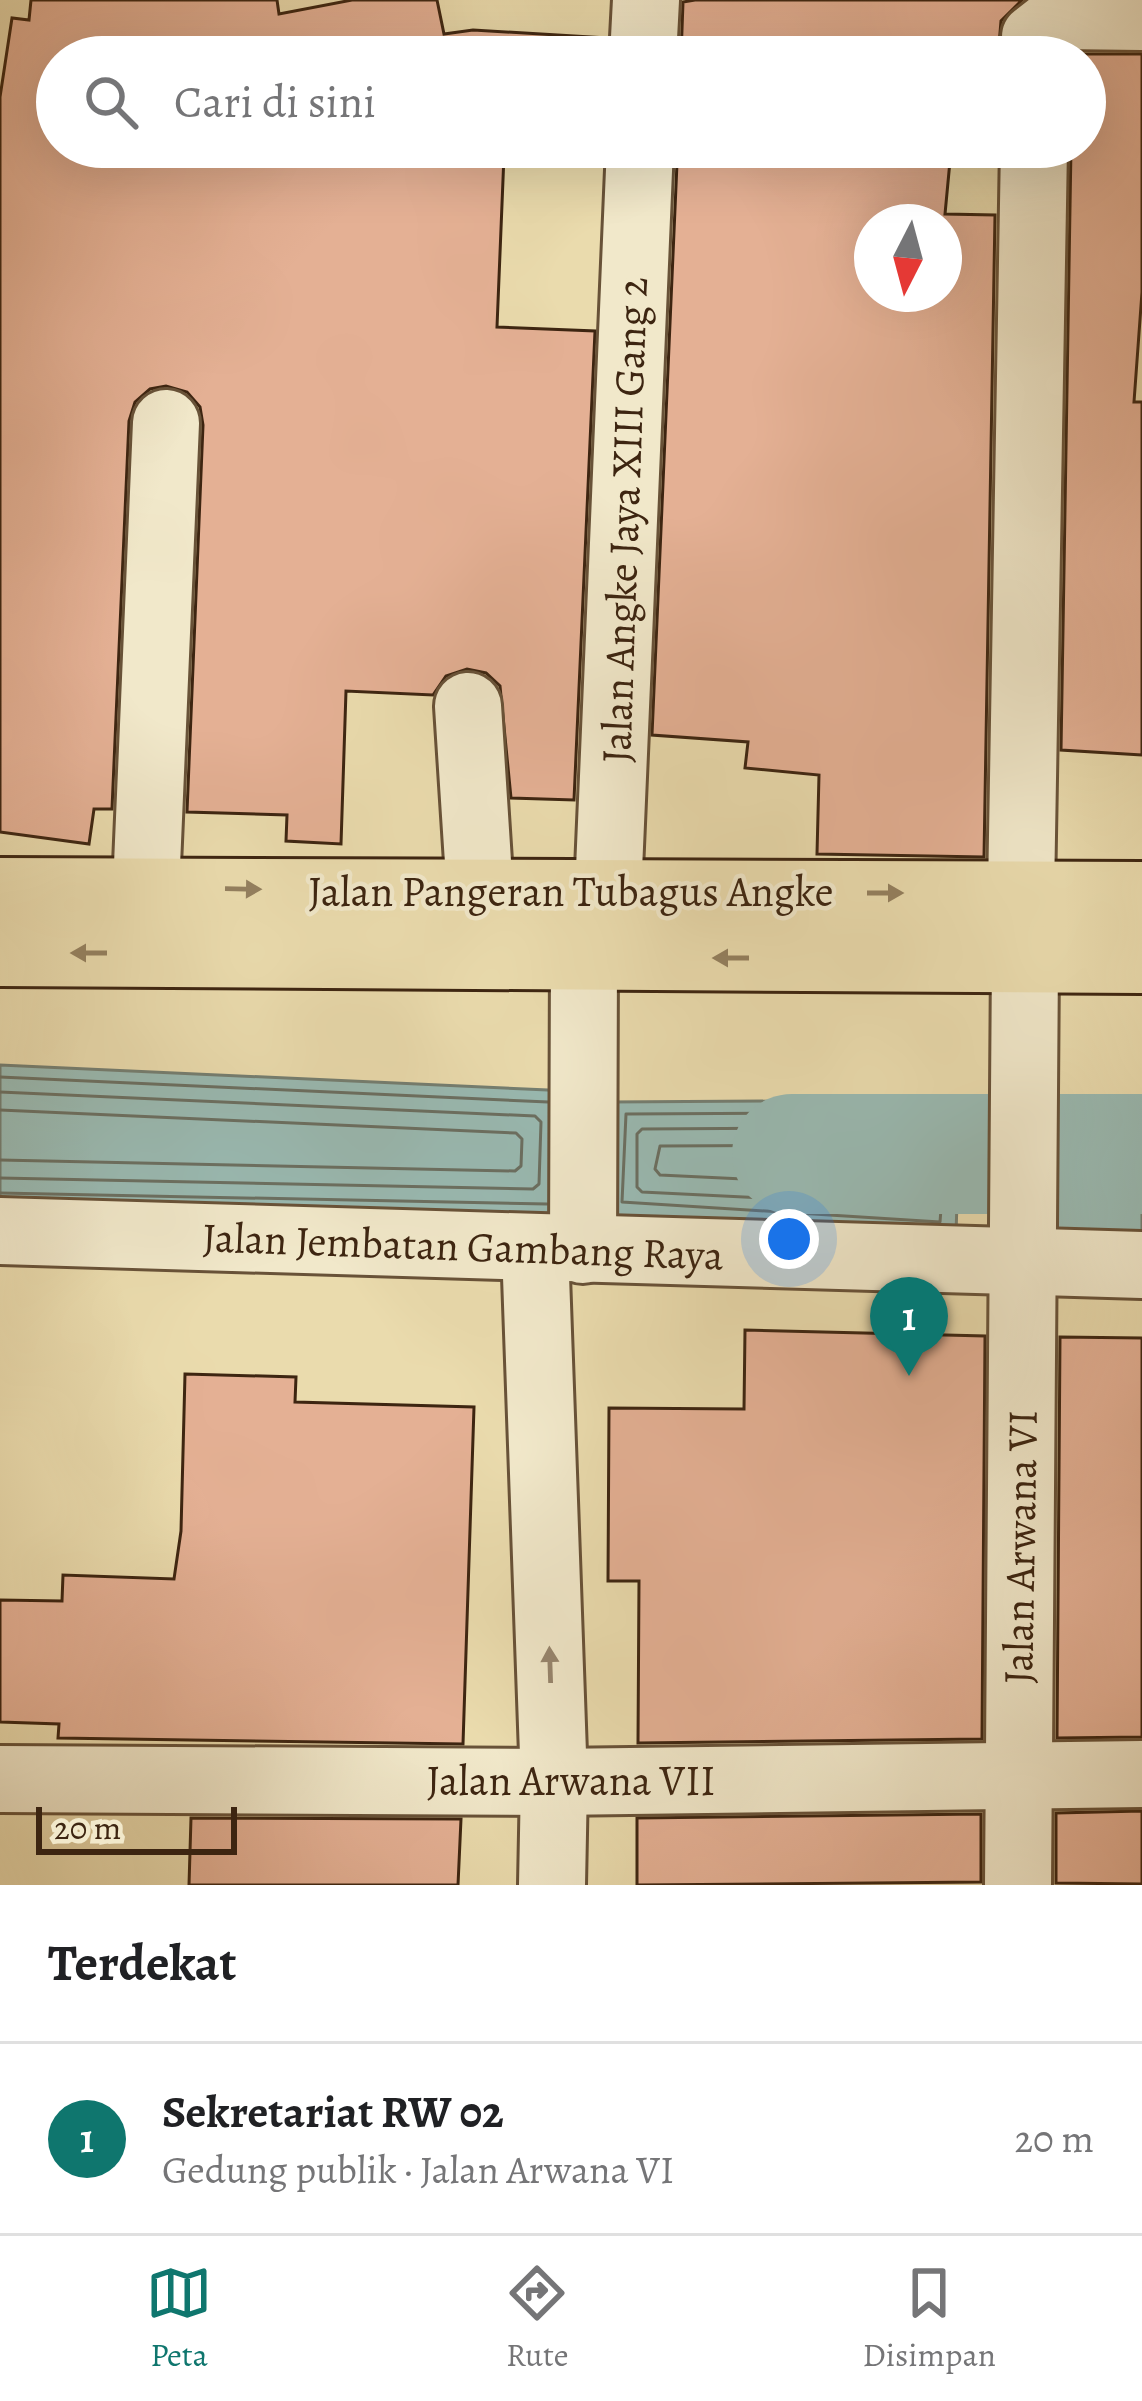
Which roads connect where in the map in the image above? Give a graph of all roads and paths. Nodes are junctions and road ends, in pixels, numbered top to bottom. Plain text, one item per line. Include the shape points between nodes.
1 (646, 0) edge
2 (1142, 17) edge
3 (644, 36) edge
4 (1036, 36) edge
5 (639, 168) edge
6 (1034, 168) edge
7 (166, 423) dead end
8 (468, 706) dead end
9 (146, 888) junction
10 (0, 891) edge
11 (480, 893) junction
12 (608, 893) junction
13 (1021, 893) junction
14 (1142, 895) edge
15 (0, 952) edge
16 (1025, 960) junction
17 (1142, 960) edge
18 (585, 976) junction
19 (0, 1231) edge
20 (567, 1231) junction
21 (1023, 1236) junction
22 (1142, 1265) edge
23 (1018, 1774) junction
24 (1142, 1774) edge
25 (0, 1779) edge
26 (554, 1781) junction
27 (552, 1885) edge
28 (1018, 1885) edge

1 - 3 street
2 - 4 street via 1062,16
5 - 12 street, Jalan Angke Jaya XIII Gang 2
6 - 13 street
7 - 9 street
8 - 11 street
9 - 10 main road, Jalan Pangeran Tubagus Angke
9 -> 11 main road, Jalan Pangeran Tubagus Angke
11 - 12 main road, Jalan Pangeran Tubagus Angke
12 -> 13 main road, Jalan Pangeran Tubagus Angke
13 - 14 main road, Jalan Pangeran Tubagus Angke
18 -> 15 main road, Jalan Pangeran Tubagus Angke
16 - 17 main road, Jalan Pangeran Tubagus Angke
16 -> 18 main road, Jalan Pangeran Tubagus Angke
16 - 21 street, Jalan Arwana VI
18 - 20 street
19 - 20 street, Jalan Jembatan Gambang Raya
20 - 21 street, Jalan Jembatan Gambang Raya
26 -> 20 street
21 - 22 street, Jalan Jembatan Gambang Raya
21 - 23 street, Jalan Arwana VI
23 - 24 street, Jalan Arwana VII
23 - 26 street, Jalan Arwana VII
23 - 28 street, Jalan Arwana VI
25 - 26 street, Jalan Arwana VII
26 - 27 street

